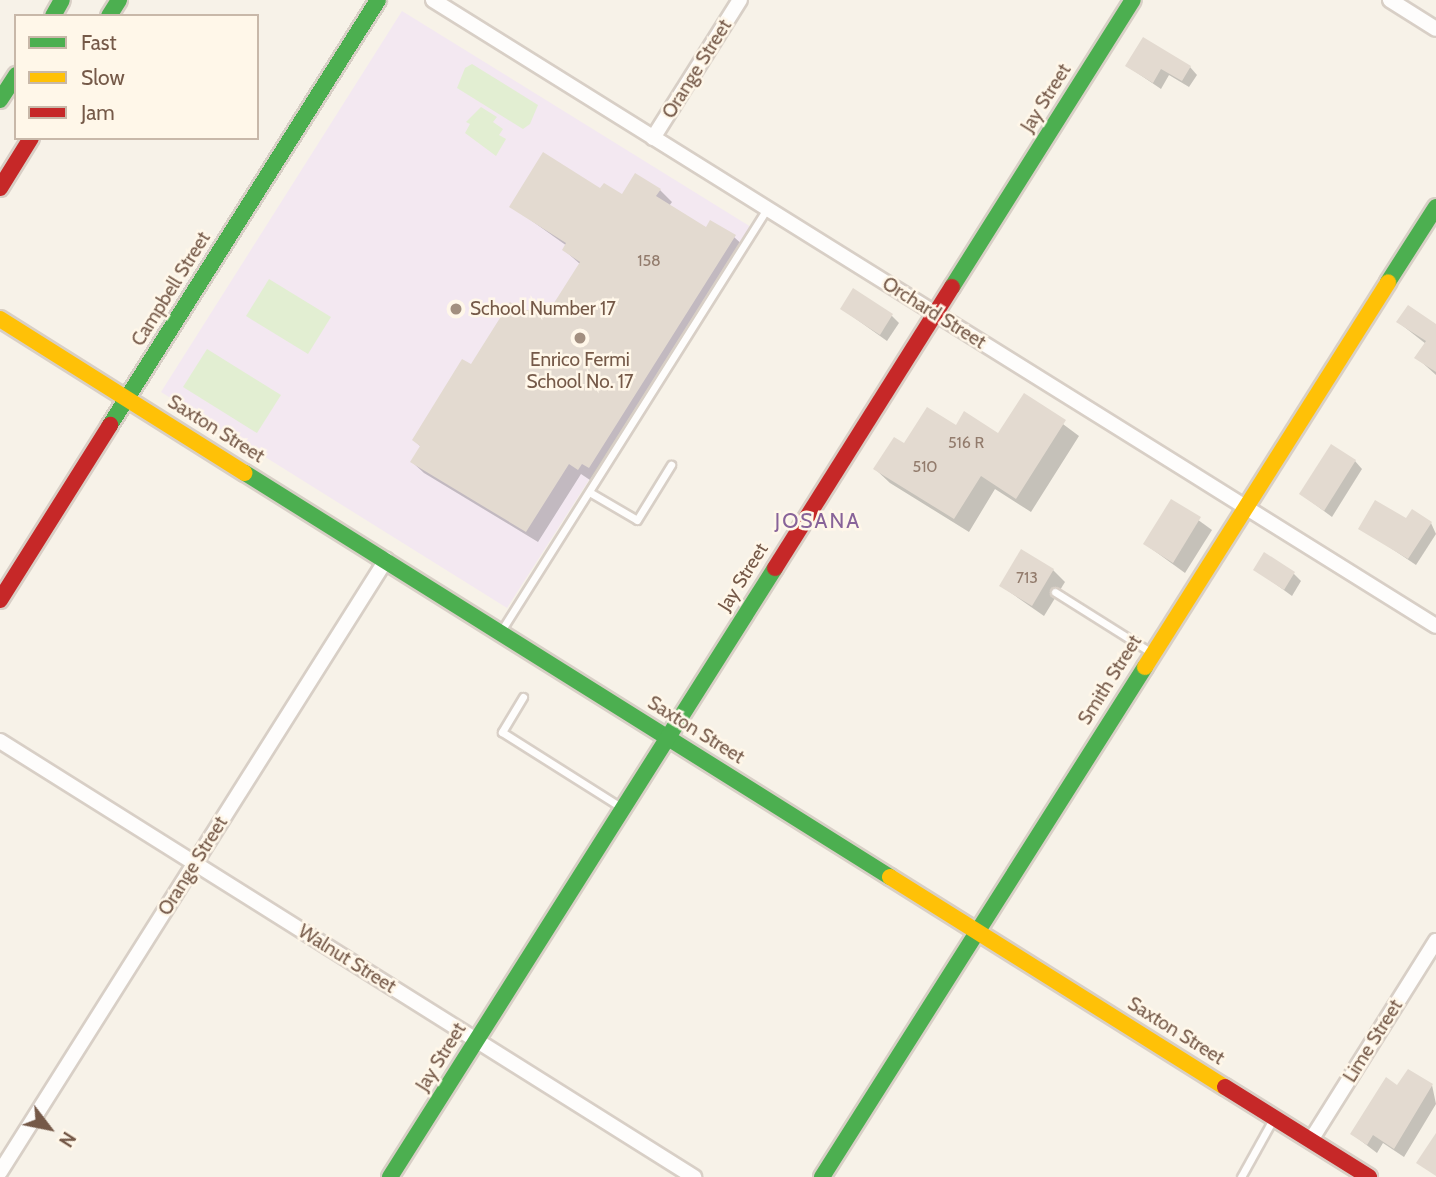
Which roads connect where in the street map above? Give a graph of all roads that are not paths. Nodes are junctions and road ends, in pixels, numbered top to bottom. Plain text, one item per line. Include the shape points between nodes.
1 (378, 0) edge
2 (433, 0) edge
3 (740, 0) edge
4 (1133, 0) edge
5 (1390, 0) edge
6 (1436, 29) edge
7 (14, 78) edge
8 (0, 100) edge
9 (653, 138) junction
10 (30, 140) edge
11 (0, 188) edge
12 (1436, 207) edge
13 (768, 209) junction
14 (935, 313) junction
15 (0, 319) edge
16 (127, 398) junction
17 (671, 465) dead end
18 (591, 492) junction
19 (1245, 507) junction
20 (386, 561) junction
21 (1055, 592) dead end
22 (0, 600) edge
23 (1435, 622) edge
24 (500, 632) junction
25 (1152, 653) junction
26 (523, 697) dead end
27 (667, 737) junction
28 (0, 741) edge
29 (622, 809) junction
30 (194, 863) junction
31 (977, 931) junction
32 (1436, 941) edge
33 (476, 1040) junction
34 (1274, 1117) junction
35 (1311, 1140) junction
36 (0, 1172) edge
37 (390, 1177) edge
38 (694, 1177) edge
39 (822, 1177) edge
40 (1241, 1177) edge
41 (1369, 1177) edge

1 - 16 main road, Campbell Street
2 - 9 street, Orchard Street
3 - 9 street, Orange Street
4 - 14 main road, Jay Street
5 - 6 street
7 - 8 main road
9 - 13 street, Orchard Street
10 - 11 main road
12 - 19 main road, Smith Street
13 - 14 street, Orchard Street
13 - 18 lane
14 - 19 street, Orchard Street
14 - 27 main road, Jay Street
15 - 16 main road, Saxton Street
16 - 20 main road, Saxton Street
16 - 22 main road, Campbell Street
17 - 18 lane via 637,520
18 - 24 lane
19 - 23 street, Orchard Street
19 - 25 main road, Smith Street
20 - 24 main road, Saxton Street
20 - 30 street, Orange Street
21 - 25 lane
24 - 27 main road, Saxton Street
25 - 31 main road, Smith Street
26 - 29 lane via 502,732
27 - 29 main road, Jay Street
27 - 31 main road, Saxton Street
28 - 30 street, Walnut Street
29 - 33 main road, Jay Street
30 - 33 street, Walnut Street
30 - 36 street, Orange Street
31 - 34 main road, Saxton Street
31 - 39 main road, Smith Street
32 - 35 street, Lime Street
33 - 37 main road, Jay Street
33 - 38 street, Walnut Street
34 - 35 main road, Saxton Street
34 - 40 lane
35 - 41 main road, Saxton Street

